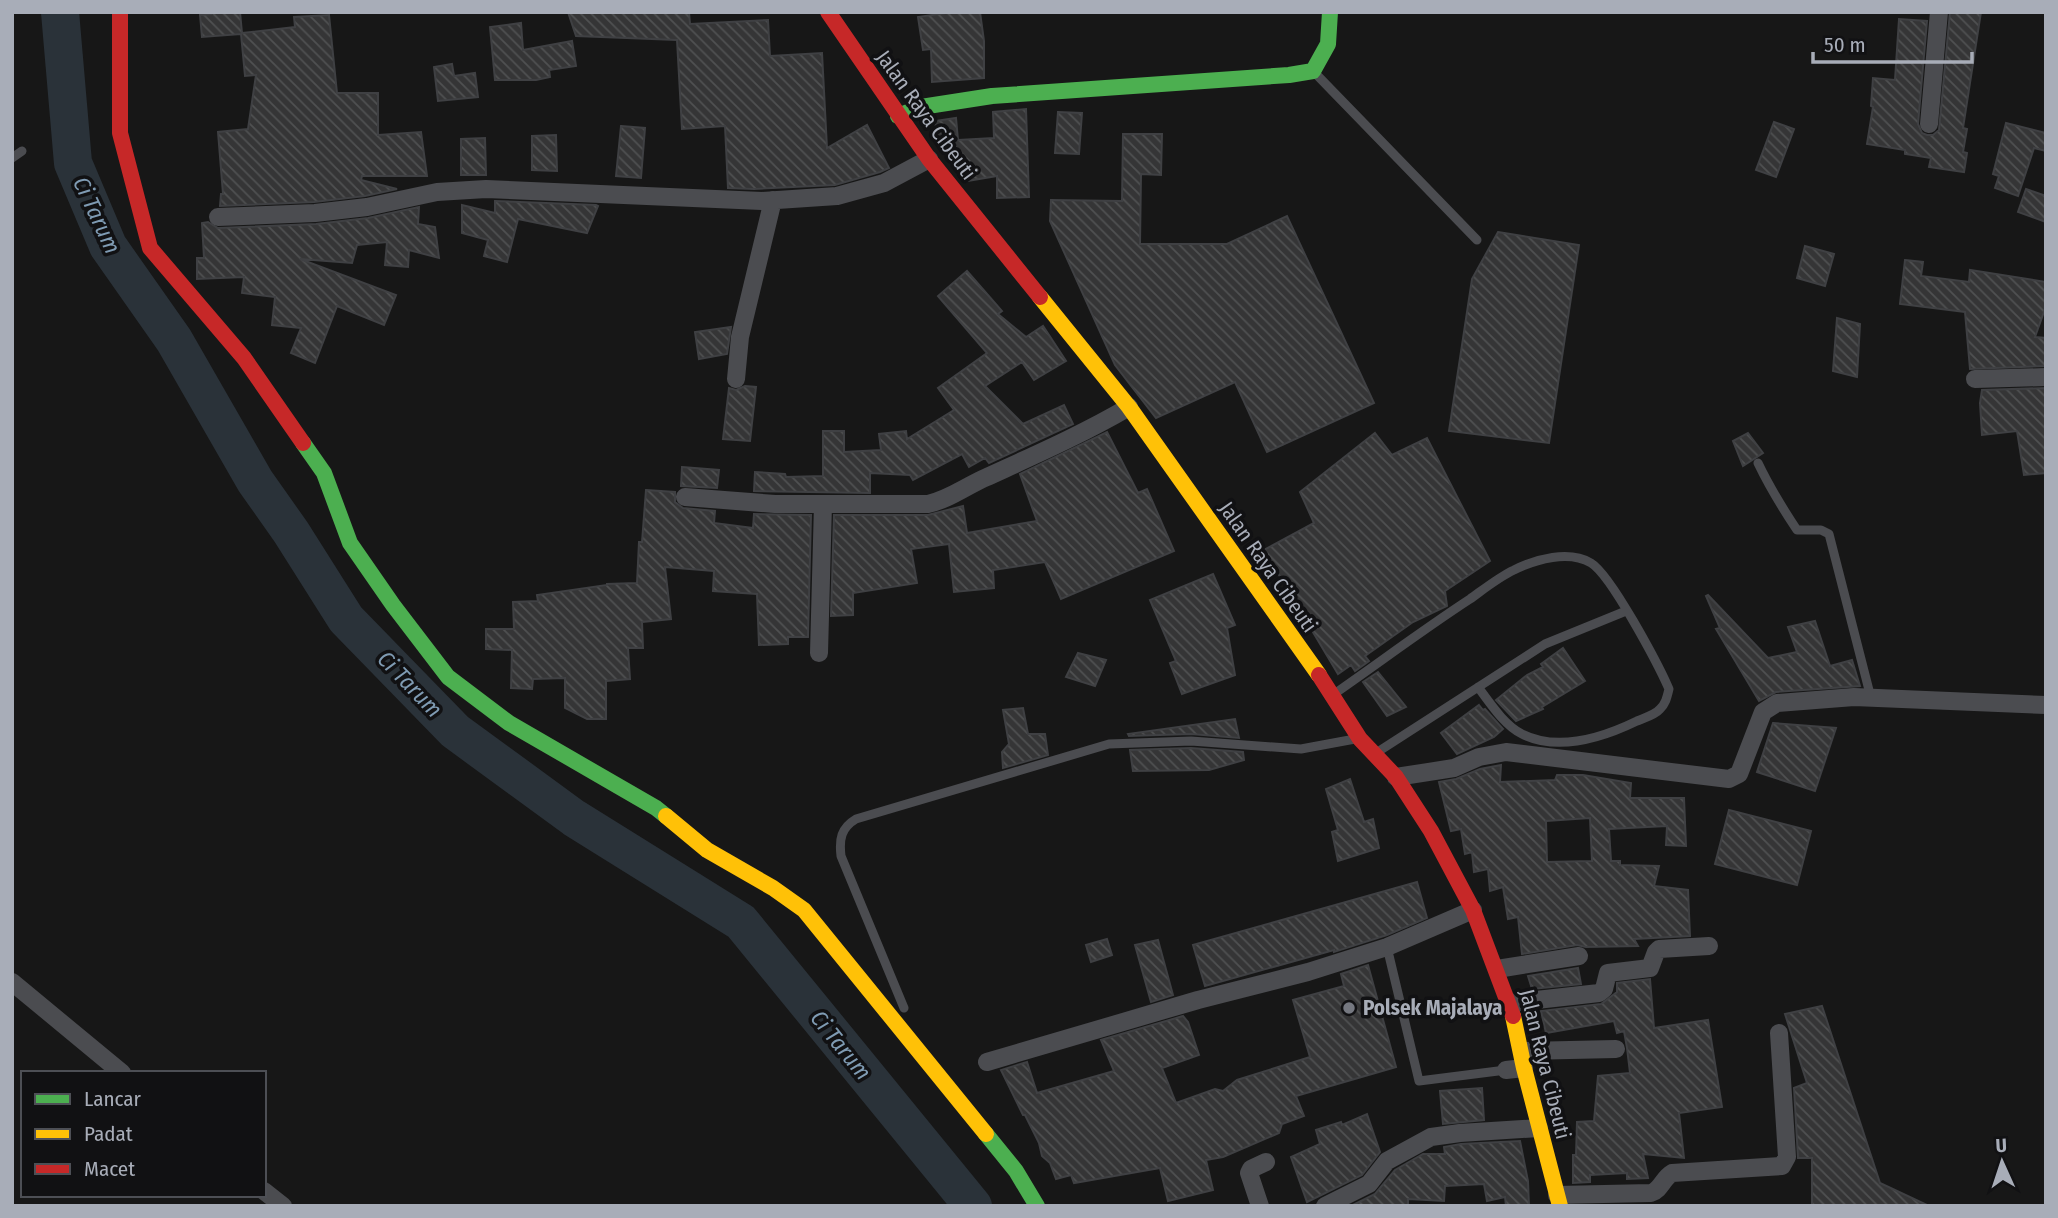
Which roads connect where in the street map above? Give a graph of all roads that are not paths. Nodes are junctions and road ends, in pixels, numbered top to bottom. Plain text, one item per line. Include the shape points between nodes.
1 (120, 12) edge
2 (828, 12) edge
3 (1330, 12) edge
4 (1940, 12) edge
5 (1313, 71) junction
6 (898, 116) junction
7 (1929, 124) dead end
8 (22, 151) dead end
9 (12, 158) edge
10 (929, 159) junction
11 (773, 200) junction
12 (218, 217) dead end
13 (1477, 240) dead end
14 (2046, 377) edge
15 (736, 379) dead end
16 (1975, 379) dead end
17 (1129, 407) junction
18 (1758, 463) dead end
19 (685, 497) dead end
20 (823, 504) junction
21 (1626, 611) junction
22 (820, 653) dead end
23 (1478, 687) junction
24 (1333, 695) junction
25 (1871, 698) junction
26 (2046, 705) edge
27 (1360, 739) junction
28 (1374, 754) junction
29 (1395, 777) junction
30 (1473, 910) junction
31 (1709, 946) dead end
32 (1387, 947) junction
33 (1579, 956) dead end
34 (1497, 969) junction
35 (12, 982) edge
36 (1510, 1003) junction
37 (904, 1008) dead end
38 (1779, 1033) dead end
39 (1616, 1049) dead end
40 (987, 1062) dead end
41 (1518, 1063) junction
42 (120, 1071) edge
43 (1539, 1128) junction
44 (1266, 1162) dead end
45 (266, 1193) edge
46 (1559, 1200) edge
47 (283, 1206) edge
48 (1037, 1206) edge
49 (1260, 1206) edge
50 (1325, 1206) edge

1 - 48 street via 120,133 150,248 244,358 324,473 350,543 393,605 449,677 509,723 656,808 707,850 804,909 1016,1171
2 - 6 street, Jalan Raya Cibeuti
3 - 5 street via 1328,51
4 - 7 street
5 - 6 street via 992,96 921,107
5 - 13 lane
6 - 10 street, Jalan Raya Cibeuti
8 - 9 lane
10 - 11 street via 884,183 837,195
10 - 17 street, Jalan Raya Cibeuti
11 - 12 street via 486,189 437,192 315,213
11 - 15 street via 740,338
14 - 16 street
17 - 20 street via 944,500 904,505
17 - 24 street, Jalan Raya Cibeuti
18 - 25 lane via 1796,528 1829,534
19 - 20 street
20 - 22 street
21 - 23 lane via 1545,643
21 - 23 lane via 1669,689 1658,711 1580,741 1544,742 1520,733
21 - 24 lane via 1599,569 1578,558 1550,558 1514,570
23 - 28 lane
24 - 27 street, Jalan Raya Cibeuti
25 - 26 street
25 - 29 street via 1770,705 1763,712 1739,774 1729,779 1506,752 1454,768
27 - 28 street, Jalan Raya Cibeuti
27 - 37 lane via 1301,749 1191,741 1109,744 856,819 842,833 841,856
28 - 29 street, Jalan Raya Cibeuti
29 - 30 street, Jalan Raya Cibeuti via 1431,831
30 - 32 street
30 - 34 street, Jalan Raya Cibeuti
31 - 36 street via 1659,949 1650,968 1608,973 1599,993
32 - 40 street
32 - 41 lane via 1419,1080
33 - 34 street
34 - 36 street, Jalan Raya Cibeuti
35 - 42 street
36 - 41 street, Jalan Raya Cibeuti
38 - 46 street via 1787,1157 1782,1166 1672,1173 1651,1193
39 - 41 street
41 - 43 street, Jalan Raya Cibeuti
43 - 46 street, Jalan Raya Cibeuti
43 - 50 street via 1431,1137 1387,1161 1368,1184
44 - 49 street via 1249,1173
45 - 47 street

